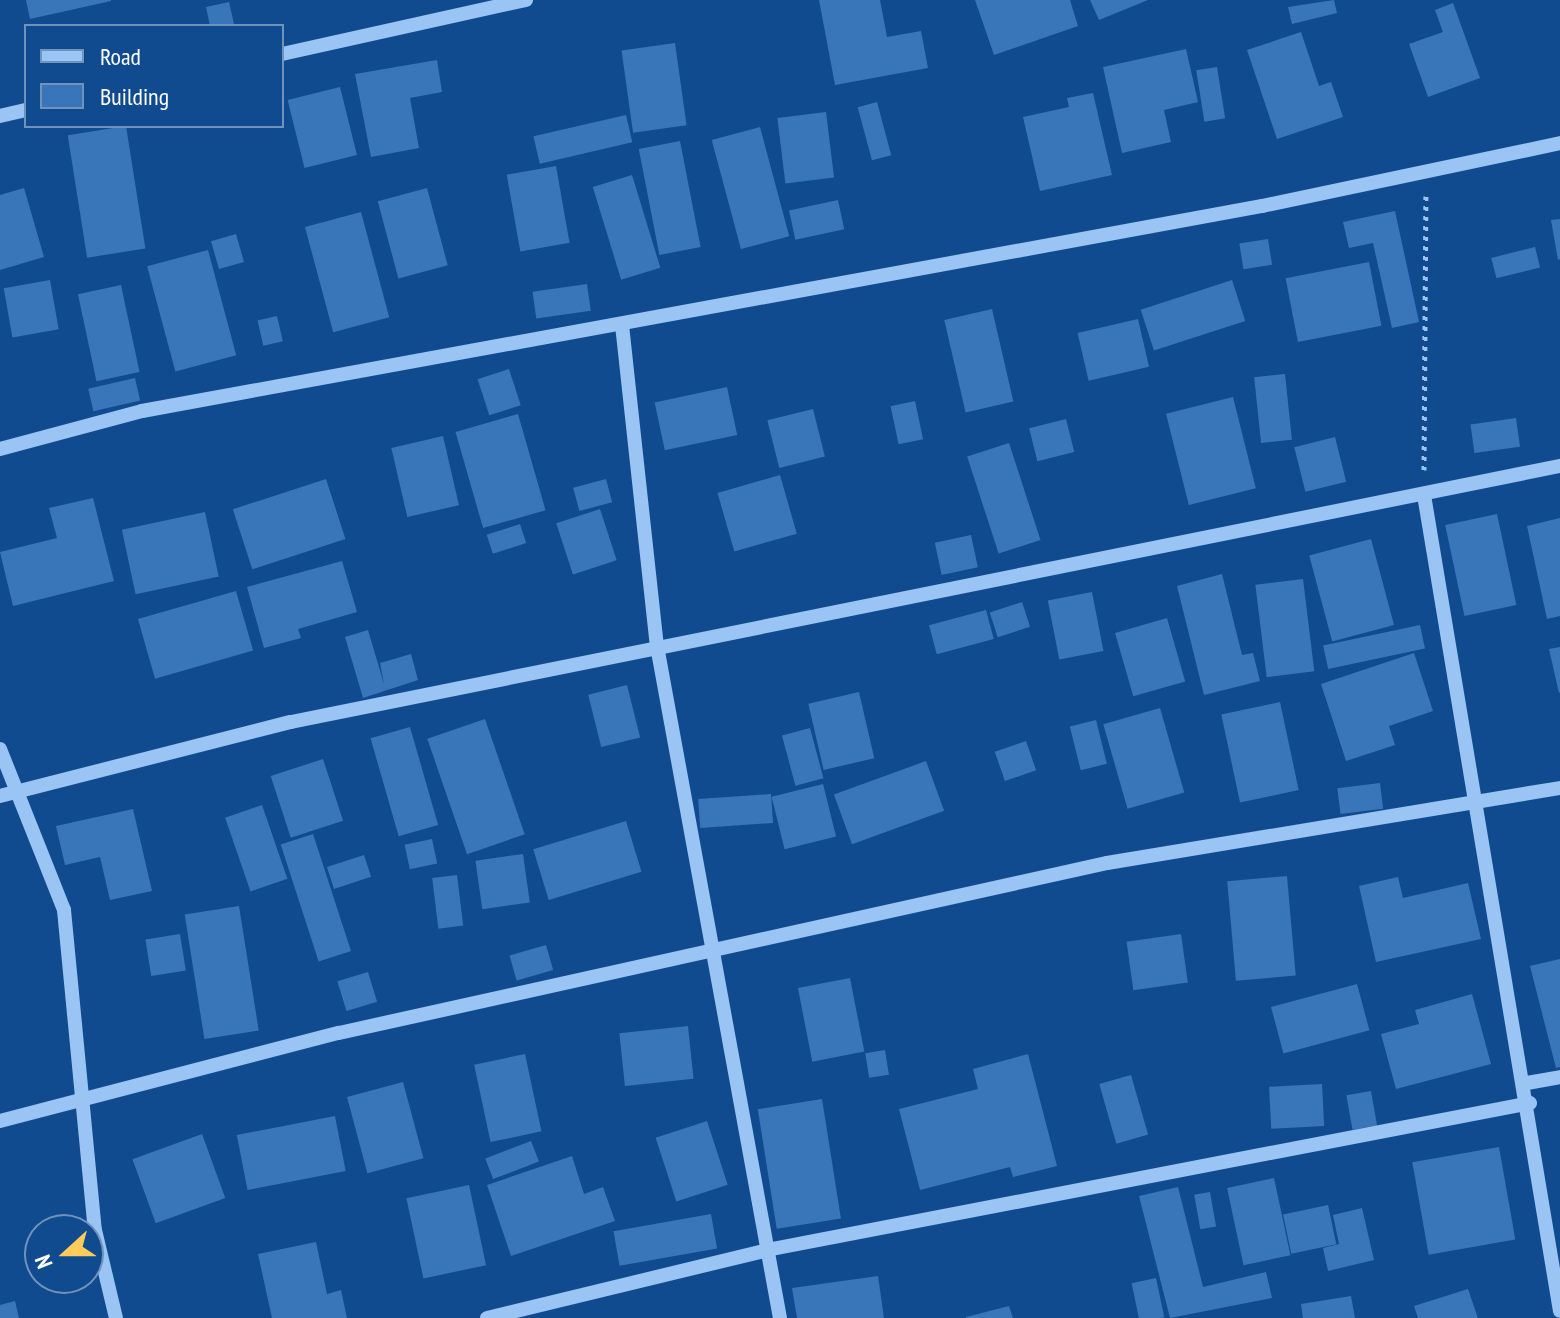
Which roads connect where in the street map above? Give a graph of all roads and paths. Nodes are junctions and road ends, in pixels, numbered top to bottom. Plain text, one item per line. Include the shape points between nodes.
1 (526, 0) edge
2 (284, 54) edge
3 (24, 110) edge
4 (0, 116) edge
5 (1560, 143) edge
6 (1426, 174) junction
7 (622, 325) junction
8 (0, 449) edge
9 (1560, 466) edge
10 (1424, 495) junction
11 (657, 646) junction
12 (0, 749) edge
13 (1560, 788) edge
14 (16, 790) junction
15 (0, 796) edge
16 (1478, 807) junction
17 (713, 954) junction
18 (1560, 1077) edge
19 (1527, 1083) junction
20 (81, 1103) junction
21 (1530, 1103) junction
22 (0, 1121) edge
23 (772, 1249) junction
24 (1560, 1311) edge
25 (116, 1318) edge
26 (487, 1318) edge
27 (780, 1318) edge

1 - 2 street
3 - 4 street
5 - 6 street
6 - 7 street
6 - 10 path
7 - 8 street via 142,411
7 - 11 street
9 - 10 street
10 - 11 street
10 - 16 street
11 - 14 street via 291,722
11 - 17 street
12 - 14 street
13 - 16 street
14 - 15 street
14 - 20 street via 64,910
16 - 17 street via 1107,863
16 - 19 street
17 - 20 street via 339,1033
17 - 23 street
18 - 19 street
19 - 21 street
20 - 22 street
20 - 25 street via 95,1230
21 - 23 street
21 - 24 street
23 - 26 street
23 - 27 street

